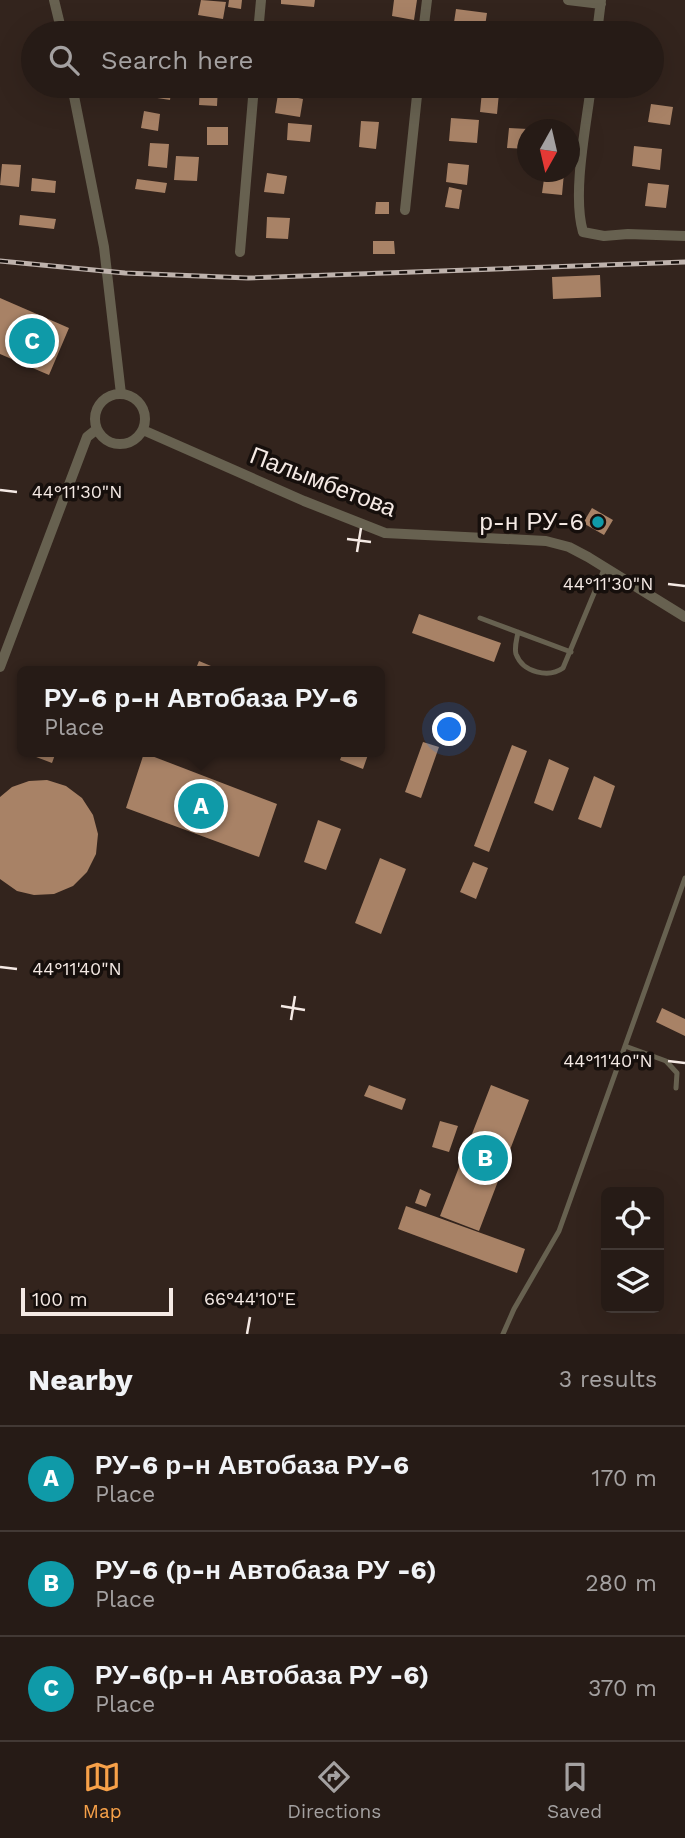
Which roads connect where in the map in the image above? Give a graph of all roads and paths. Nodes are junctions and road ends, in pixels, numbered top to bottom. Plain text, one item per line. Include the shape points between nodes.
1 (54, 0) edge
2 (261, 0) edge
3 (427, 0) edge
4 (568, 0) edge
5 (601, 2) edge
6 (59, 21) edge
7 (259, 21) edge
8 (425, 21) edge
9 (599, 21) edge
10 (74, 98) edge
11 (253, 98) edge
12 (417, 98) edge
13 (590, 98) edge
14 (405, 210) dead end
15 (685, 236) edge
16 (240, 252) dead end
17 (121, 394) junction
18 (97, 429) junction
19 (143, 430) junction
20 (605, 568) junction
21 (685, 617) edge
22 (480, 618) dead end
23 (518, 632) junction
24 (571, 652) junction
25 (0, 667) edge
26 (685, 878) edge
27 (625, 1046) junction
28 (676, 1088) dead end
29 (503, 1334) edge

1 - 6 street
2 - 7 street
3 - 8 street
4 - 5 street
5 - 9 street
10 - 17 street via 104,247
11 - 16 street
12 - 14 street
13 - 15 street via 580,185 583,233
17 - 18 street via 99,405
17 - 19 street via 142,406
18 - 19 street via 115,444 131,441
18 - 25 street via 87,437
19 - 20 street, Палымбетова via 385,533 546,541 569,547
20 - 21 street, Палымбетова
20 - 24 lane
22 - 23 lane
23 - 24 lane
23 - 24 lane via 517,655 529,669 556,673
26 - 27 lane
27 - 28 lane via 671,1064 677,1073
27 - 29 lane via 559,1231

